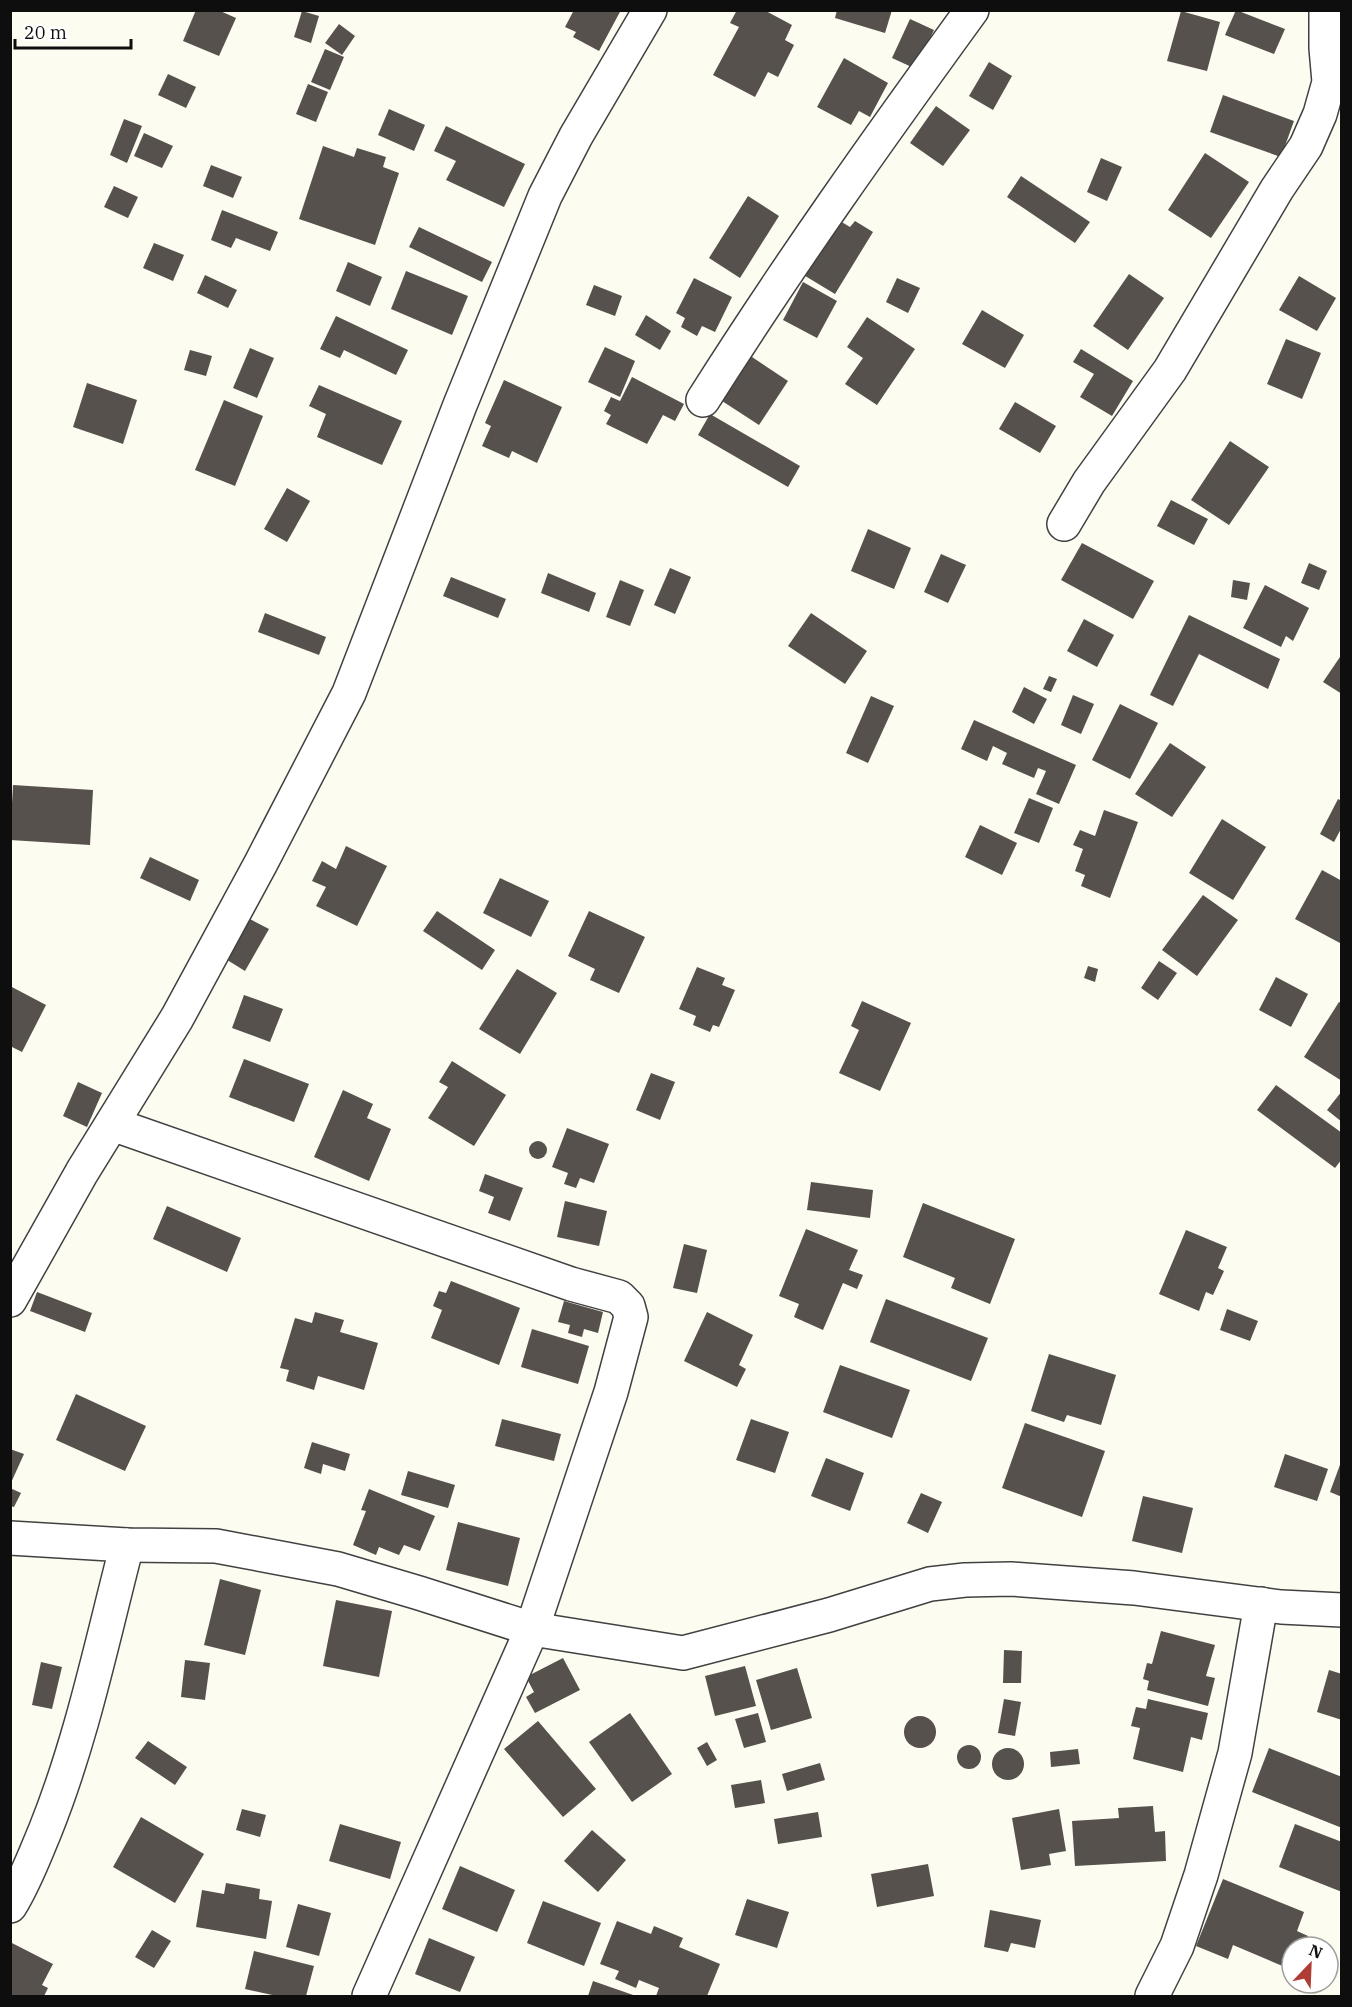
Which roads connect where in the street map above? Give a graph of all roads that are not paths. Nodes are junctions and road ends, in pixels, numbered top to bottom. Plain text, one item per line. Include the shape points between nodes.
1 (650, 10) edge
2 (972, 10) edge
3 (1326, 10) edge
4 (703, 400) dead end
5 (1064, 524) dead end
6 (111, 1124) junction
7 (10, 1300) edge
8 (10, 1538) edge
9 (127, 1545) junction
10 (1261, 1604) junction
11 (1341, 1610) edge
12 (532, 1629) junction
13 (10, 1906) edge
14 (369, 1996) edge
15 (1152, 1996) edge

1 - 6 street via 545,196 349,693 177,1018
2 - 4 street via 766,302
3 - 5 street via 1329,82 1306,146 1170,370 1089,482
6 - 7 street
6 - 12 street via 571,1284 619,1297 628,1306 631,1317 611,1392
8 - 9 street
9 - 12 street via 216,1546 338,1569
9 - 13 street via 60,1792 23,1885
10 - 11 street
10 - 12 street via 1134,1588 1011,1579 965,1580 930,1584 683,1653
10 - 15 street via 1235,1753 1177,1947
12 - 14 street

